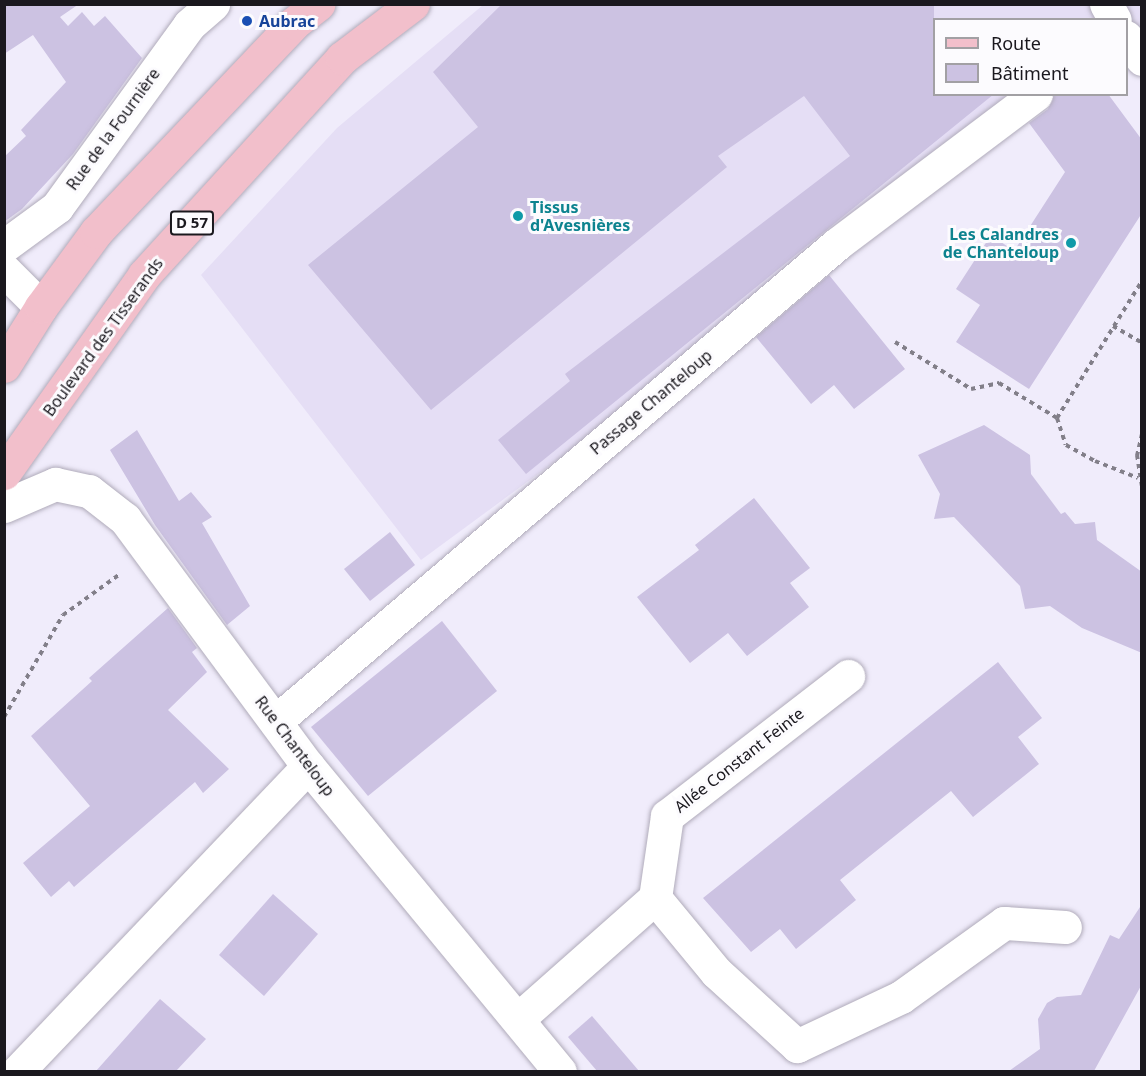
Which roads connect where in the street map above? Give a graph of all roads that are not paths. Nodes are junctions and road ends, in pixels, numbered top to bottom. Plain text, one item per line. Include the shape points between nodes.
1 (213, 4) edge
2 (318, 4) edge
3 (413, 4) edge
4 (1106, 4) edge
5 (1114, 18) edge
6 (1128, 40) edge
7 (1142, 59) edge
8 (1033, 96) edge
9 (4, 246) edge
10 (4, 270) edge
11 (41, 307) junction
12 (4, 366) edge
13 (4, 473) edge
14 (4, 506) edge
15 (848, 676) dead end
16 (276, 721) junction
17 (308, 766) junction
18 (655, 898) junction
19 (1065, 927) dead end
20 (518, 1019) junction
21 (17, 1071) edge
22 (560, 1071) edge

1 - 9 street, Rue de la Fournière via 189,25 57,207
2 - 11 main road via 294,23 96,232
3 - 13 main road, Boulevard des Tisserands / D 57 via 342,58 144,275
4 - 5 street
6 - 7 street
8 - 16 street, Passage Chanteloup via 837,244
10 - 11 street
11 - 12 main road
14 - 16 street, Rue Chanteloup via 55,484 89,491 125,519
15 - 18 street, Allée Constant Feinte via 667,816
16 - 17 street, Rue Chanteloup
17 - 20 street, Rue Chanteloup
17 - 21 street
18 - 19 street via 716,972 797,1046 901,997 1004,923
18 - 20 street
20 - 22 street, Rue Chanteloup

